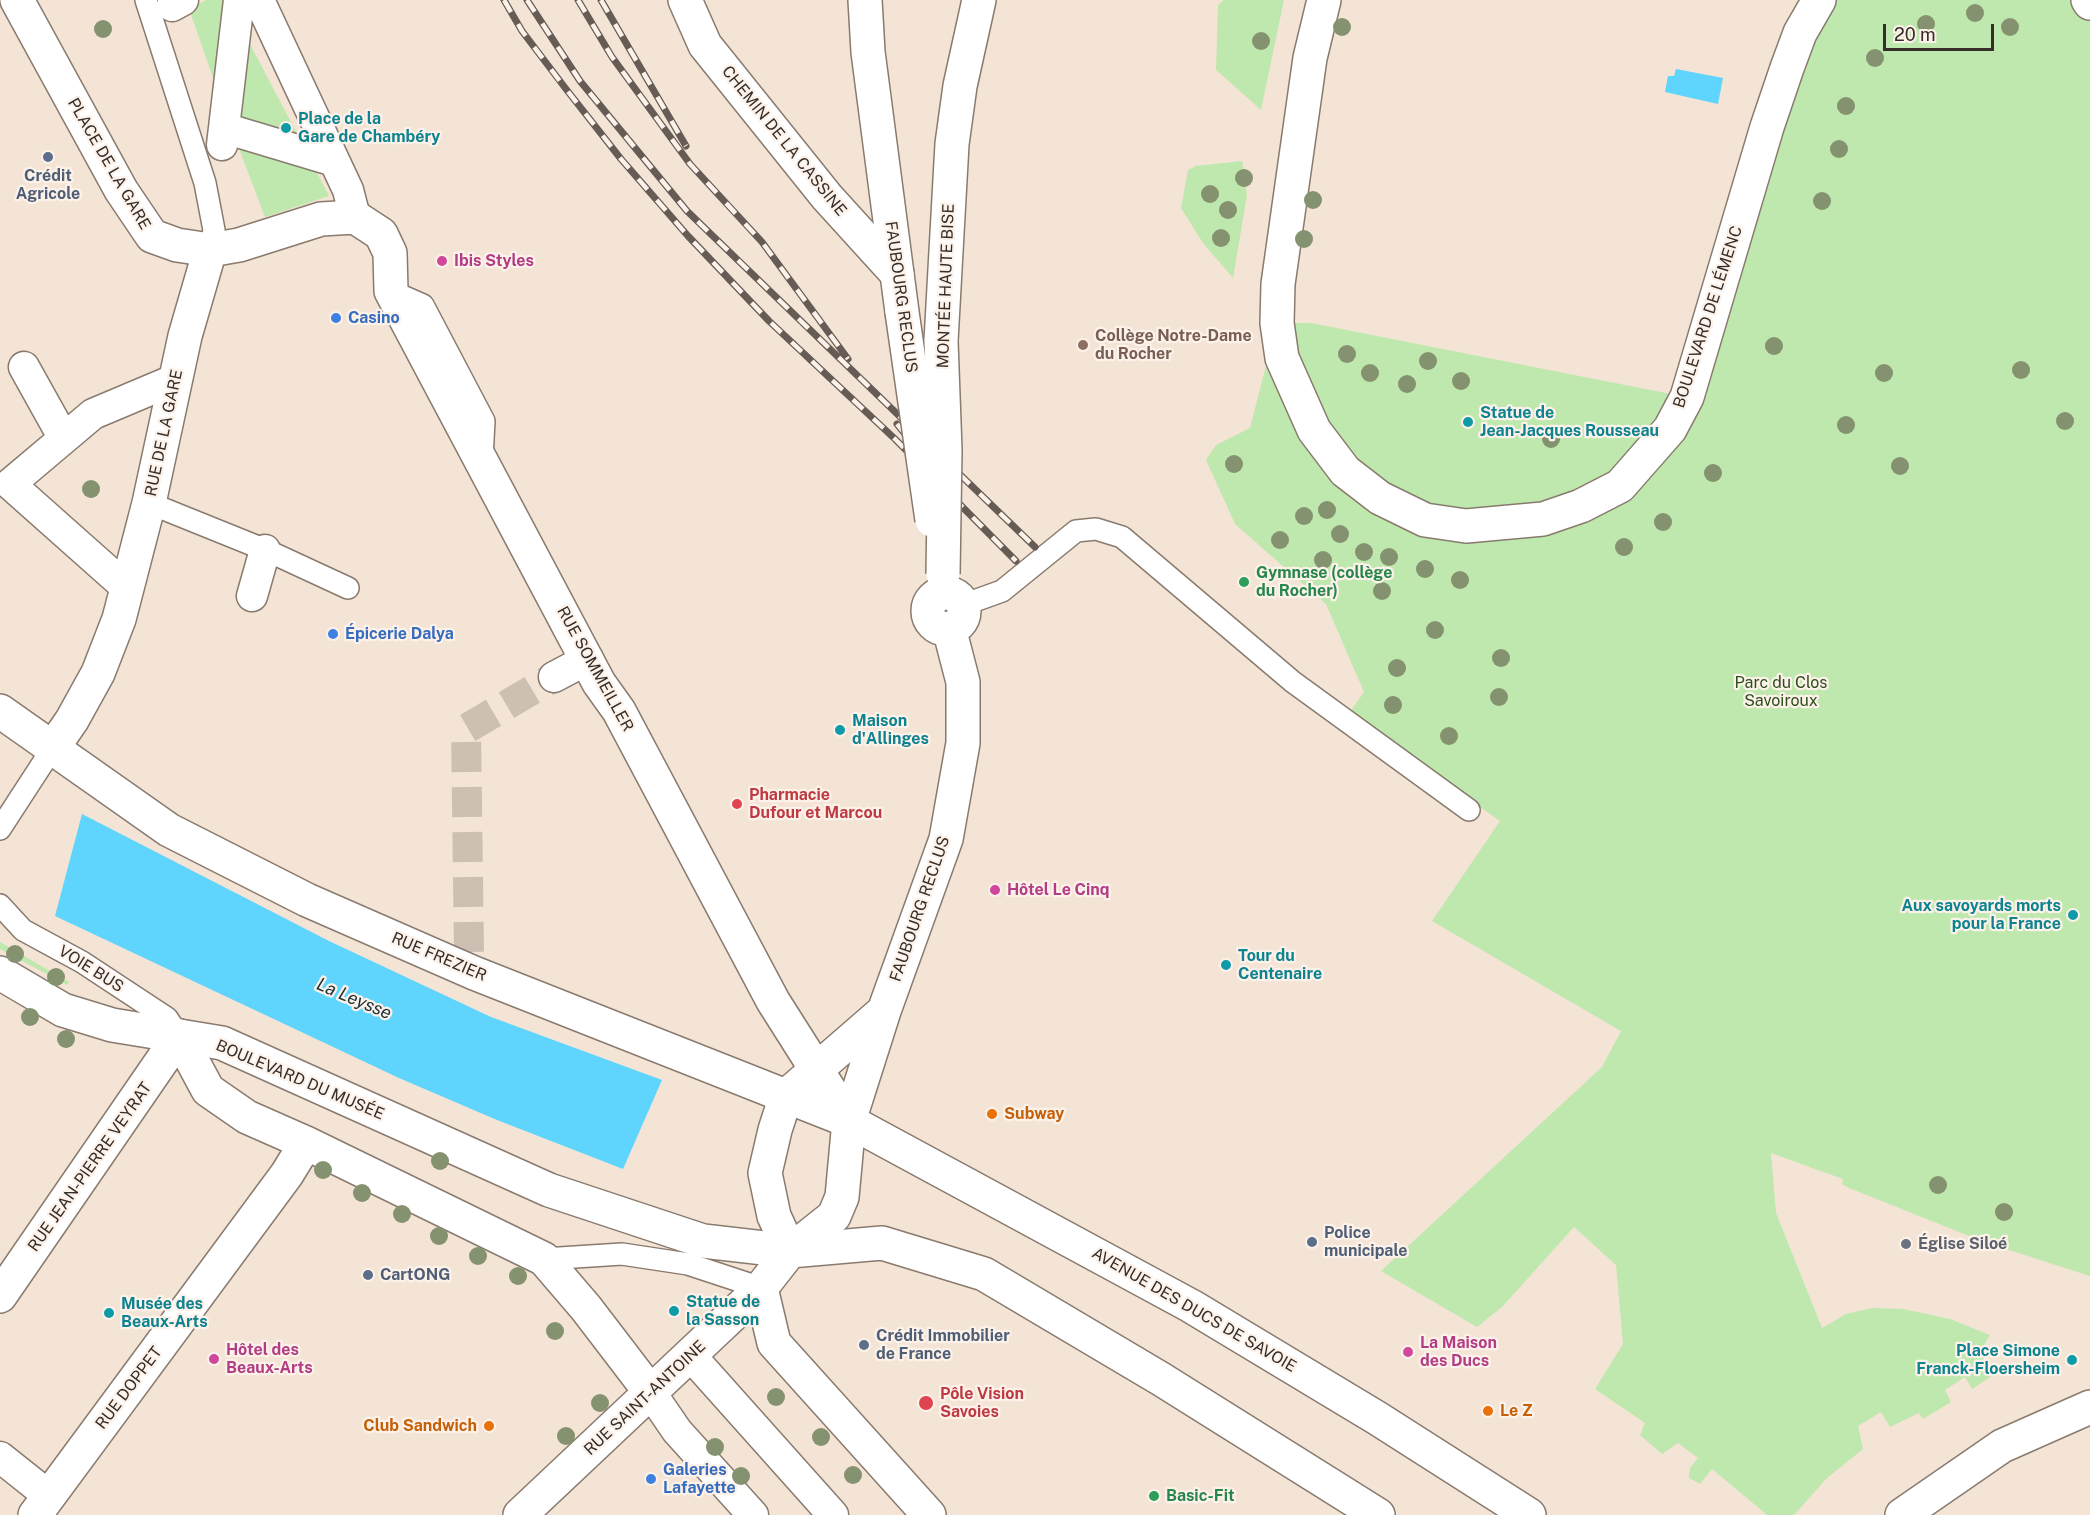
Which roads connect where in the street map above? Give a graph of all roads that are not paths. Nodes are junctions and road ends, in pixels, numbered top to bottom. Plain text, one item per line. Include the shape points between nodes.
1 (17, 0) edge
2 (239, 0) edge
3 (259, 0) edge
4 (685, 0) edge
5 (865, 0) edge
6 (979, 0) edge
7 (1324, 0) edge
8 (1820, 0) edge
9 (167, 2) edge
10 (334, 160) junction
11 (355, 218) junction
12 (210, 250) junction
13 (897, 274) junction
14 (24, 367) dead end
15 (176, 379) junction
16 (63, 437) junction
17 (6, 490) edge
18 (149, 503) junction
19 (266, 550) junction
20 (127, 588) junction
21 (348, 588) dead end
22 (252, 596) dead end
23 (950, 600) junction
24 (588, 659) junction
25 (554, 677) tunnel mouth
26 (0, 711) edge
27 (52, 749) junction
28 (1469, 810) dead end
29 (0, 829) edge
30 (0, 905) edge
31 (0, 973) edge
32 (884, 1011) junction
33 (179, 1036) junction
34 (817, 1070) junction
35 (786, 1096) junction
36 (849, 1120) junction
37 (306, 1143) junction
38 (790, 1251) junction
39 (544, 1258) junction
40 (761, 1288) junction
41 (0, 1296) edge
42 (692, 1356) junction
43 (651, 1394) junction
44 (2090, 1407) edge
45 (0, 1458) edge
46 (42, 1506) edge
47 (1374, 1514) edge
48 (519, 1515) edge
49 (753, 1515) edge
50 (833, 1515) edge
51 (929, 1515) edge
52 (1529, 1515) edge
53 (1902, 1515) edge

1 - 12 main road, PLACE DE LA GARE via 121,190 152,236
2 - 10 street via 223,136
3 - 10 street
4 - 13 main road, CHEMIN DE LA CASSINE via 705,45 827,197
5 - 13 main road, FAUBOURG RECLUS via 868,52
6 - 23 main road, MONTÉE HAUTE BISE, bridge via 952,144 941,341
7 - 8 main road, BOULEVARD DE LÉMENC via 1310,58 1278,284 1277,323 1282,358 1314,430 1345,471 1380,498 1425,520 1466,526 1543,519 1581,506 1620,486 1670,429 1687,397 1787,68 1800,33
9 - 12 lane via 214,230
10 - 11 street
11 - 12 main road via 321,219
11 - 24 main road, RUE SOMMEILLER via 381,234 390,253 391,291
12 - 15 main road, RUE DE LA GARE
13 - 23 main road, FAUBOURG RECLUS, bridge via 932,520
14 - 16 street
15 - 16 street via 93,414
15 - 18 main road, RUE DE LA GARE
16 - 17 street
17 - 20 street
18 - 19 lane
18 - 20 main road, RUE DE LA GARE
19 - 21 lane
19 - 22 street
20 - 27 main road, RUE DE LA GARE via 98,673
23 - 28 lane via 1002,591 1076,531 1096,529 1122,537 1293,682
23 - 32 main road, FAUBOURG RECLUS via 963,682 961,754 946,839
24 - 25 street
24 - 34 main road, RUE SOMMEILLER via 773,1001
26 - 27 main road, RUE FREZIER
27 - 29 lane
27 - 35 main road, RUE FREZIER via 168,830 307,900 474,973
30 - 33 lane, VOIE BUS via 23,930 82,962 167,1018
31 - 33 main road via 63,1010 112,1025
32 - 34 main road, FAUBOURG RECLUS
32 - 36 main road, FAUBOURG RECLUS
33 - 37 main road, BOULEVARD DU MUSÉE via 208,1090 247,1117
33 - 38 main road, BOULEVARD DU MUSÉE via 222,1043 549,1191 703,1241
33 - 41 main road, RUE JEAN-PIERRE VEYRAT
34 - 35 main road, FAUBOURG RECLUS
34 - 36 main road, RUE SOMMEILLER
35 - 36 main road, RUE FREZIER
35 - 38 main road via 765,1173 774,1216
36 - 38 main road, FAUBOURG RECLUS via 842,1197 834,1216
36 - 52 main road, AVENUE DES DUCS DE SAVOIE via 1191,1306
37 - 39 main road, BOULEVARD DU MUSÉE
37 - 46 main road, RUE DOPPET
38 - 40 main road, RUE SAINT-ANTOINE
38 - 47 main road via 882,1243 984,1274 1161,1379
39 - 40 lane via 622,1254 688,1264
39 - 43 main road, BOULEVARD DU MUSÉE
40 - 42 main road, RUE SAINT-ANTOINE
40 - 51 main road via 774,1343
42 - 43 main road, RUE SAINT-ANTOINE
42 - 50 street
43 - 48 main road, RUE SAINT-ANTOINE
43 - 49 street via 677,1431
44 - 53 main road via 2002,1446
45 - 46 street

